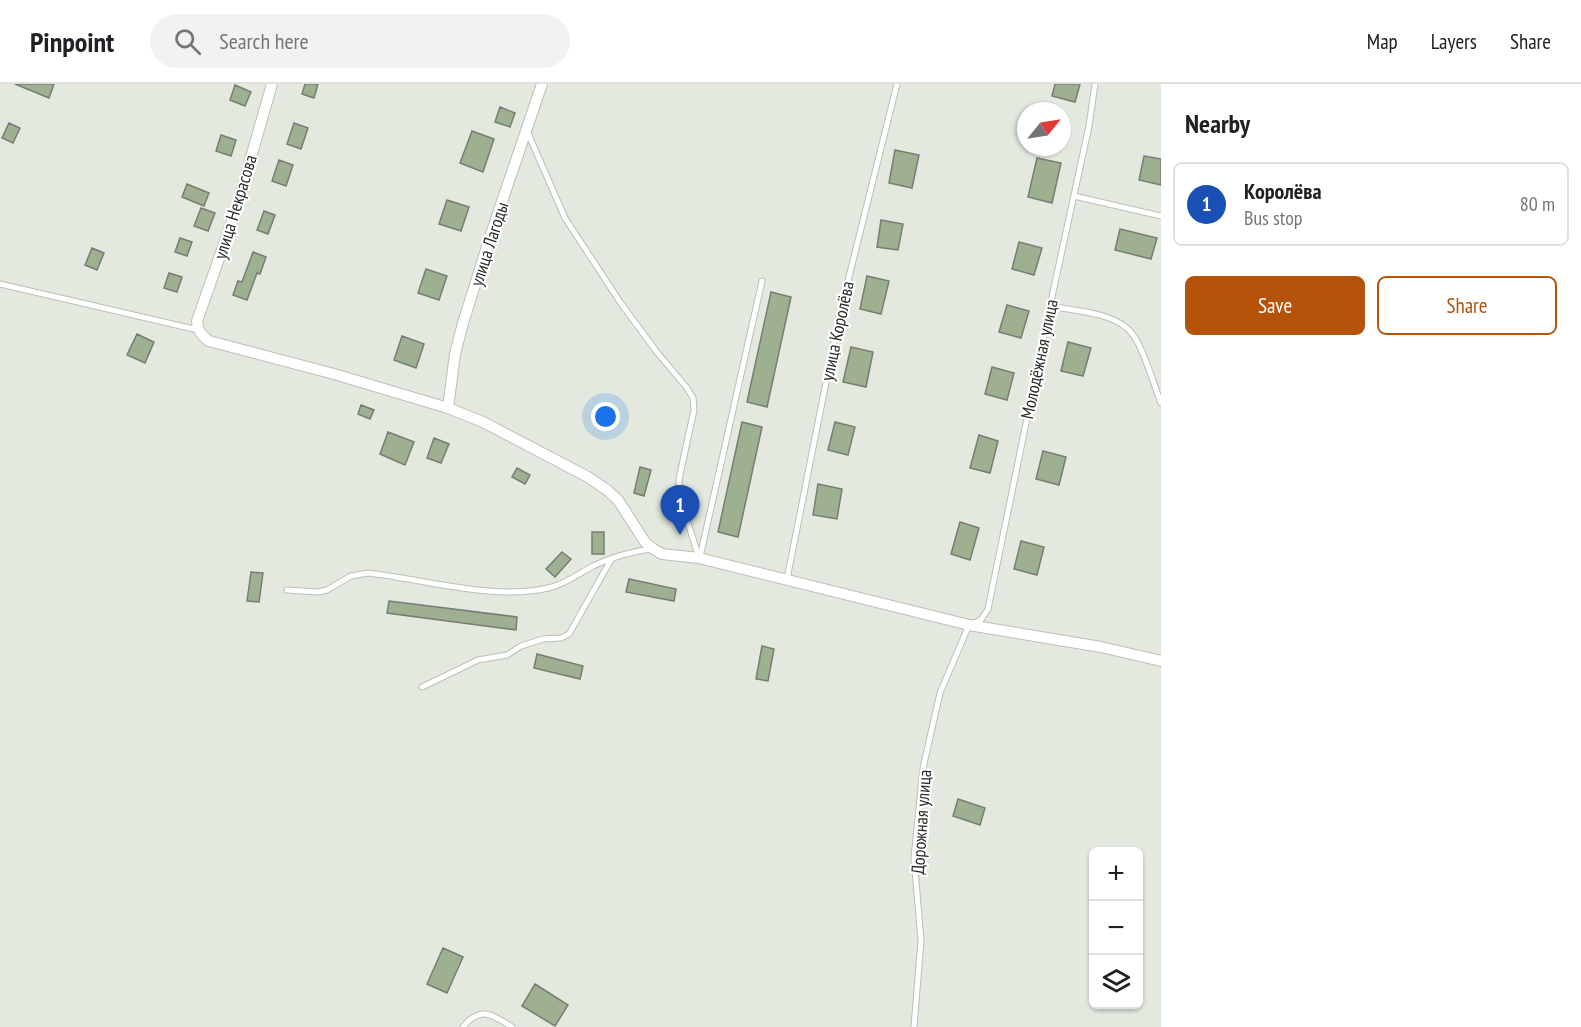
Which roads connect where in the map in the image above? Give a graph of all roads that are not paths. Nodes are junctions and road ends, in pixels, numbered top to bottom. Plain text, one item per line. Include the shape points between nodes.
1 (272, 84) edge
2 (542, 84) edge
3 (897, 84) edge
4 (1095, 84) edge
5 (527, 130) junction
6 (1074, 196) junction
7 (1161, 216) edge
8 (762, 281) dead end
9 (0, 284) edge
10 (1050, 306) junction
11 (198, 330) junction
12 (1161, 404) edge
13 (448, 408) junction
14 (652, 548) junction
15 (613, 557) junction
16 (699, 558) junction
17 (787, 579) junction
18 (287, 590) dead end
19 (969, 625) junction
20 (1161, 661) edge
21 (422, 687) dead end
22 (463, 1027) edge
23 (512, 1027) edge
24 (914, 1027) edge

1 - 11 street, улица Некрасова via 235,213 200,310
2 - 5 street, улица Лагоды
3 - 17 lane, улица Королёва via 839,317
4 - 6 lane, Молодёжная улица
5 - 13 street, улица Лагоды via 455,354
5 - 16 lane via 565,218 620,302 693,398 679,494
6 - 7 lane
6 - 10 lane, Молодёжная улица
8 - 16 lane
9 - 11 lane
10 - 12 lane via 1107,317 1131,332
10 - 19 lane, Молодёжная улица via 988,609 981,620
11 - 13 street via 216,344
13 - 14 street via 483,422 607,490
14 - 15 lane
14 - 16 street via 662,554
15 - 18 lane via 552,587 526,591 481,590 368,573 351,576 318,592
15 - 21 lane via 569,634 520,646 507,655 478,660
16 - 17 street
17 - 19 street
19 - 20 street
19 - 24 lane, Дорожная улица via 940,693 923,768 914,858 921,940
22 - 23 lane via 476,1015 485,1014

